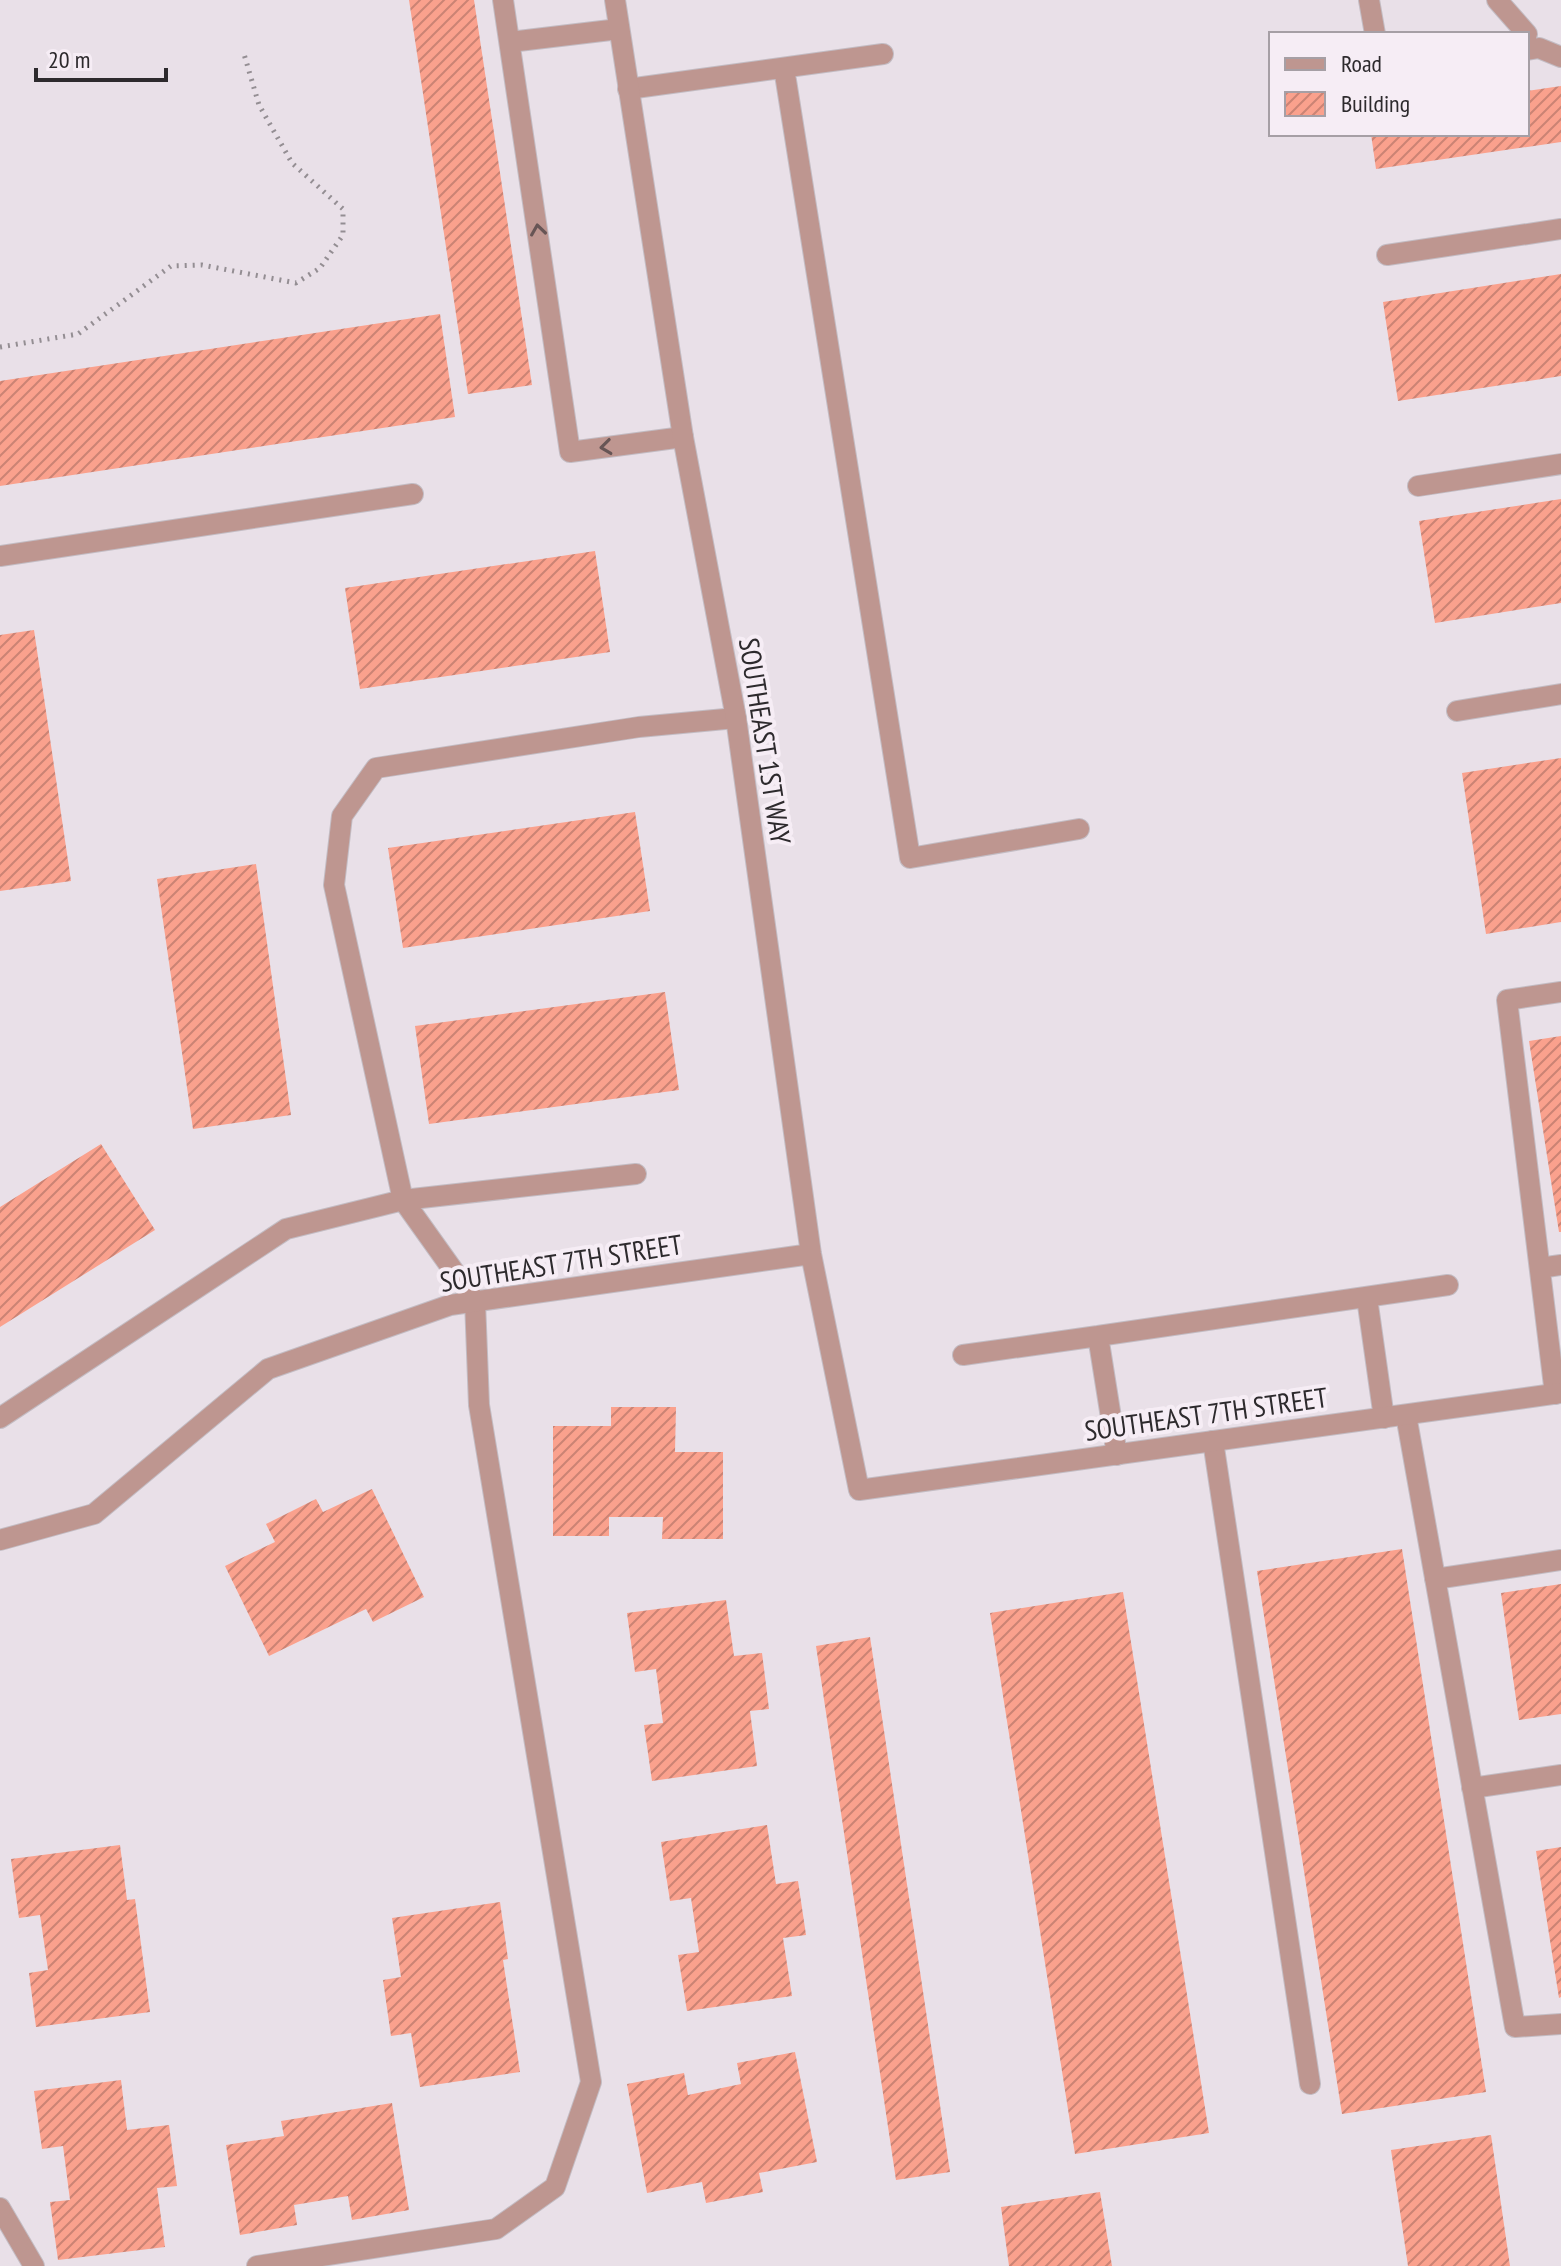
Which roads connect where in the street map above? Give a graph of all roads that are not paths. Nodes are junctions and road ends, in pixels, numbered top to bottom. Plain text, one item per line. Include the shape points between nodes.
1 (503, 0) edge
2 (615, 0) edge
3 (1369, 0) edge
4 (1497, 0) edge
5 (619, 29) junction
6 (1375, 32) edge
7 (1523, 32) edge
8 (1530, 41) edge
9 (510, 42) junction
10 (883, 54) dead end
11 (1561, 57) edge
12 (784, 68) junction
13 (628, 89) junction
14 (1561, 229) edge
15 (1387, 255) dead end
16 (683, 437) junction
17 (1561, 464) edge
18 (1418, 486) dead end
19 (413, 494) dead end
20 (0, 556) edge
21 (1561, 694) edge
22 (1457, 711) dead end
23 (736, 718) junction
24 (1079, 829) dead end
25 (1561, 992) edge
26 (636, 1174) dead end
27 (403, 1200) junction
28 (811, 1254) junction
29 (1561, 1265) edge
30 (1540, 1268) junction
31 (1448, 1285) dead end
32 (1367, 1298) junction
33 (475, 1301) junction
34 (1098, 1336) junction
35 (963, 1355) dead end
36 (1558, 1393) edge
37 (1406, 1415) junction
38 (0, 1418) edge
39 (1384, 1418) junction
40 (1213, 1441) junction
41 (1117, 1455) junction
42 (859, 1490) joint
43 (0, 1540) edge
44 (1561, 1560) edge
45 (1435, 1579) junction
46 (1561, 1775) edge
47 (1472, 1788) junction
48 (1561, 2024) edge
49 (1310, 2084) dead end
50 (0, 2208) edge
51 (34, 2266) edge
52 (257, 2266) edge

1 - 9 street
2 - 5 street, SOUTHEAST 1ST WAY
3 - 6 street
4 - 7 street
5 - 9 street
5 - 13 street, SOUTHEAST 1ST WAY
8 - 11 street
16 -> 9 street via 570,452
10 - 12 street
12 - 13 street
12 - 24 street via 910,858
13 - 16 street, SOUTHEAST 1ST WAY
14 - 15 street
16 - 23 street, SOUTHEAST 1ST WAY
17 - 18 street
19 - 20 street
21 - 22 street
23 - 27 street via 639,727 376,768 342,816 334,885
23 - 28 street, SOUTHEAST 1ST WAY
25 - 30 street via 1507,1000
26 - 27 street
27 - 33 street
27 - 38 street via 286,1229
28 - 33 street, SOUTHEAST 7TH STREET
28 - 42 street, SOUTHEAST 1ST WAY
29 - 30 street
30 - 36 street
31 - 32 street
32 - 34 street
32 - 39 street
33 - 43 street, SOUTHEAST 7TH STREET via 450,1305 268,1369 94,1514
33 - 52 street via 479,1405 591,2082 555,2187 496,2229
34 - 35 street
34 - 41 street
36 - 37 street, SOUTHEAST 7TH STREET
37 - 39 street, SOUTHEAST 7TH STREET
37 - 45 street
39 - 40 street, SOUTHEAST 7TH STREET
40 - 41 street, SOUTHEAST 7TH STREET
40 - 49 street
41 - 42 street, SOUTHEAST 7TH STREET
44 - 45 street
45 - 47 street
46 - 47 street
47 - 48 street via 1515,2027
50 - 51 street

